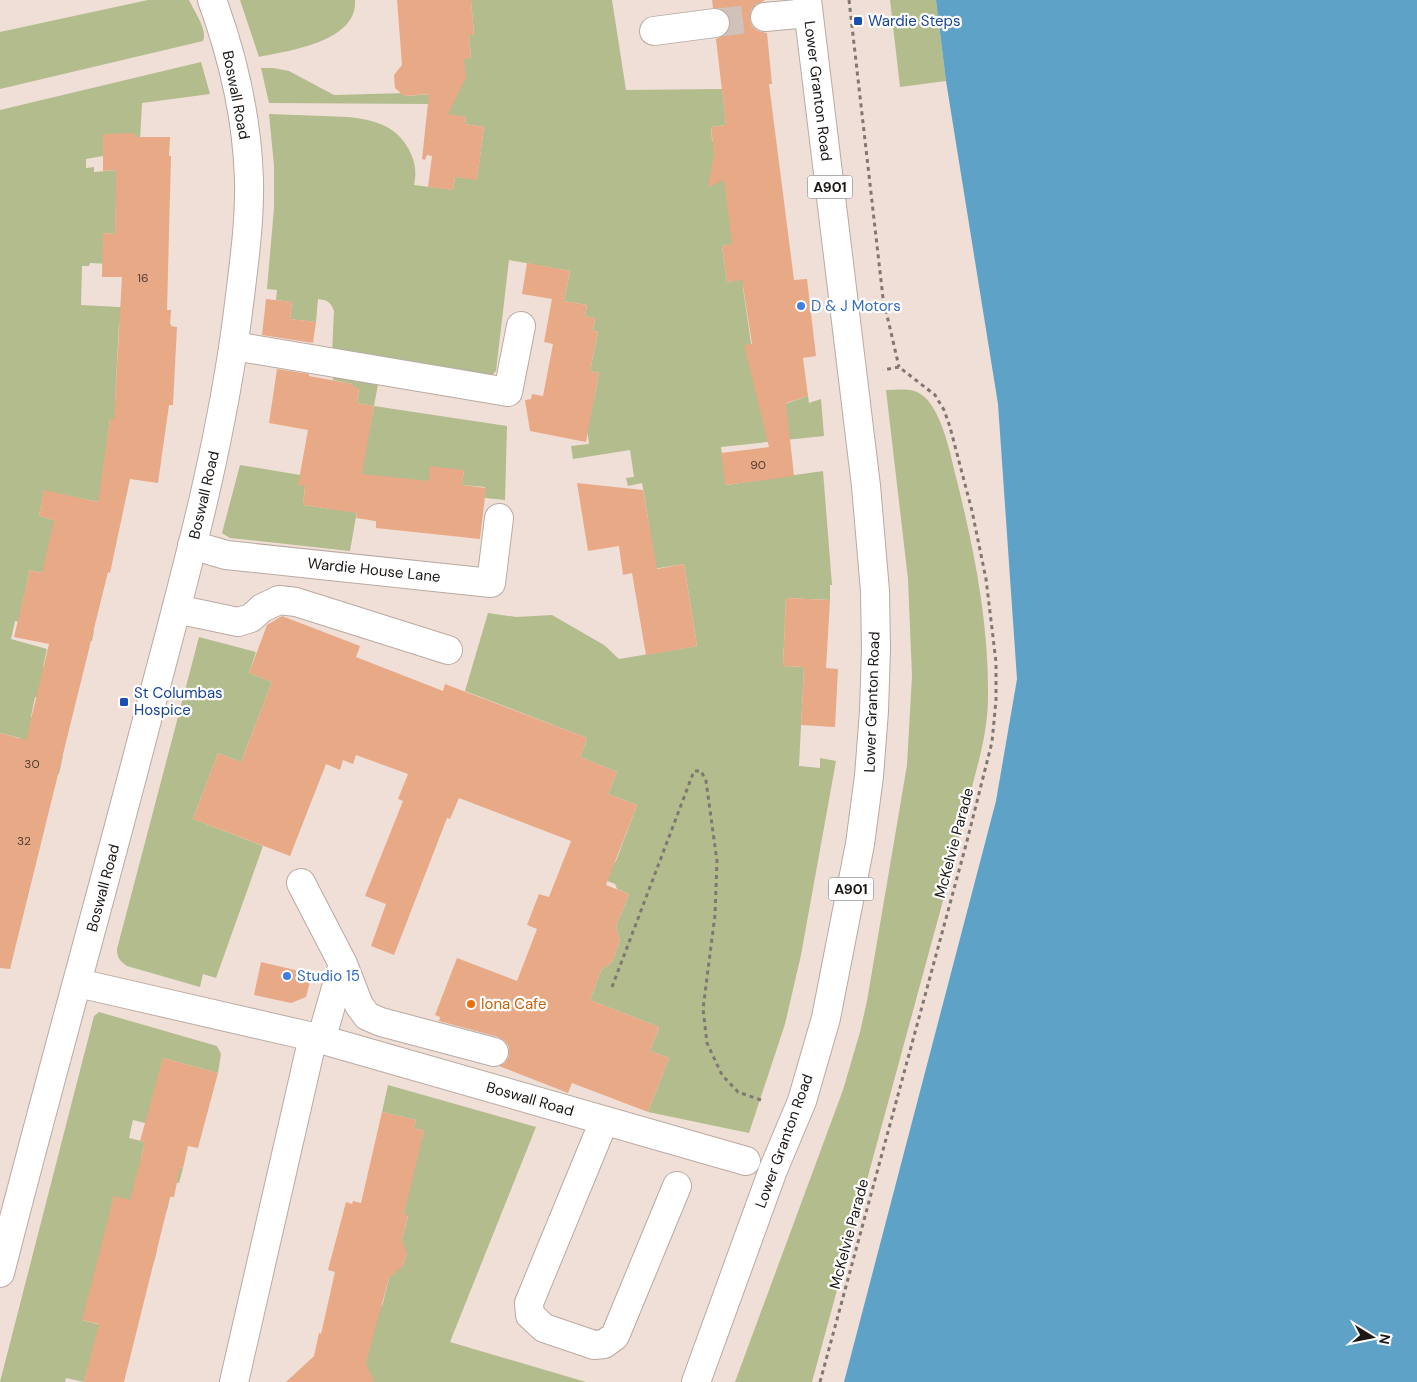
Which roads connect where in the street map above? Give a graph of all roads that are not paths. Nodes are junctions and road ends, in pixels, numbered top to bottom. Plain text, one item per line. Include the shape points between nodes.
1 (212, 0) edge
2 (808, 6) edge
3 (765, 17) tunnel mouth
4 (715, 23) tunnel mouth
5 (654, 31) dead end
6 (521, 326) dead end
7 (234, 346) junction
8 (499, 518) dead end
9 (192, 545) junction
10 (176, 609) junction
11 (448, 650) dead end
12 (301, 883) dead end
13 (343, 964) junction
14 (78, 983) junction
15 (318, 1039) junction
16 (494, 1052) dead end
17 (604, 1120) junction
18 (746, 1161) dead end
19 (677, 1186) dead end
20 (0, 1273) edge
21 (234, 1382) edge
22 (696, 1382) edge

1 - 7 street, Boswall Road via 239,94 248,156 247,228
2 - 3 street
2 - 22 street, Lower Granton Road / A901 via 866,486 875,591 874,711 869,776 860,844 826,1018 802,1102 773,1170
4 - 5 street
6 - 7 street via 508,392
7 - 9 street, Boswall Road via 220,426
8 - 9 street, Wardie House Lane via 491,583 226,554
9 - 10 street, Boswall Road
10 - 11 street via 238,622 251,618 278,600 296,602
10 - 14 street, Boswall Road
12 - 13 street
13 - 15 street
13 - 16 street via 359,1005 367,1016
14 - 15 street, Boswall Road
14 - 20 street, Boswall Road
15 - 17 street, Boswall Road
15 - 21 street
17 - 18 street, Boswall Road
17 - 19 street via 529,1303 530,1315 544,1328 594,1346 615,1336

